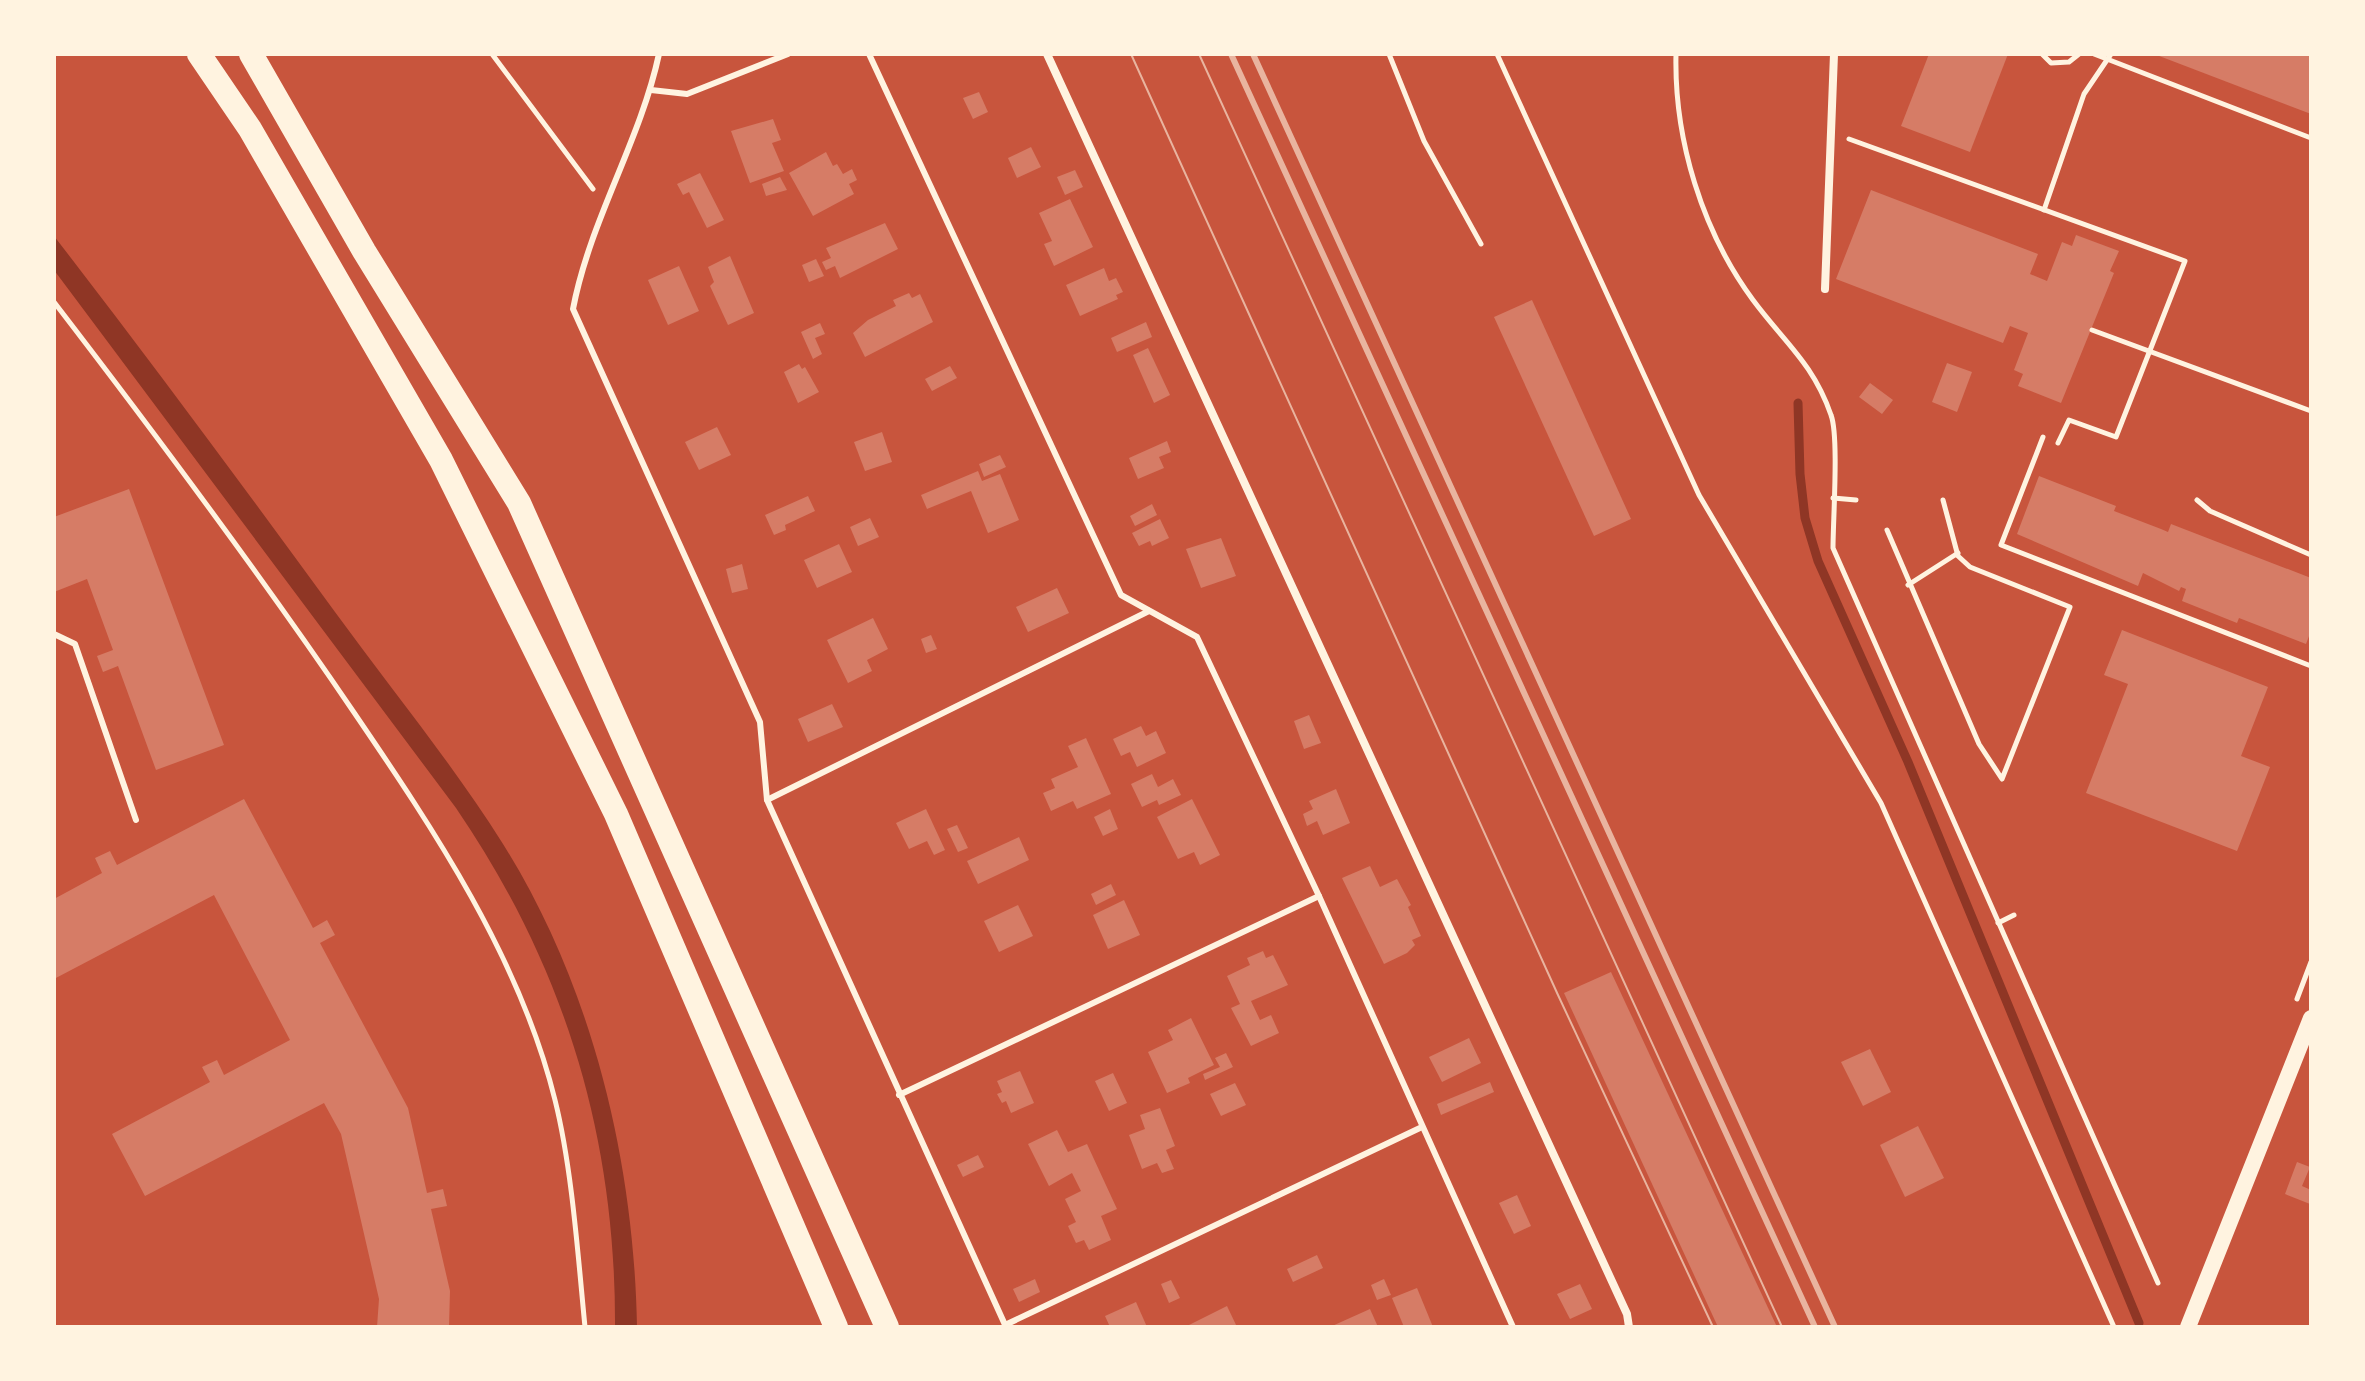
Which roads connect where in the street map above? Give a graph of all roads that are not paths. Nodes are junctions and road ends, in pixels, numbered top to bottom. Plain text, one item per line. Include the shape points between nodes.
1 (199, 54) edge
2 (251, 54) edge
3 (659, 54) edge
4 (788, 54) edge
5 (869, 54) edge
6 (1047, 54) edge
7 (1834, 54) edge
8 (651, 90) junction
9 (1825, 289) dead end
10 (1149, 611) junction
11 (54, 634) edge
12 (767, 800) junction
13 (136, 820) dead end
14 (1319, 896) junction
15 (2311, 1018) edge
16 (899, 1095) junction
17 (1422, 1127) junction
18 (1005, 1326) edge
19 (836, 1327) edge
20 (887, 1327) edge
21 (1513, 1327) edge
22 (1629, 1327) edge
23 (2188, 1327) edge

1 - 19 highway via 250,129 441,460 616,814
2 - 20 highway via 519,503
3 - 8 lane
4 - 8 lane via 687,94
5 - 10 lane via 1121,595
6 - 22 street
7 - 9 street
8 - 12 lane via 582,264 573,309 760,722
10 - 12 lane
10 - 14 lane via 1197,637
11 - 13 lane via 75,644
12 - 16 lane
14 - 16 lane
14 - 17 lane
15 - 23 main road
16 - 18 lane
17 - 18 lane
17 - 21 lane

